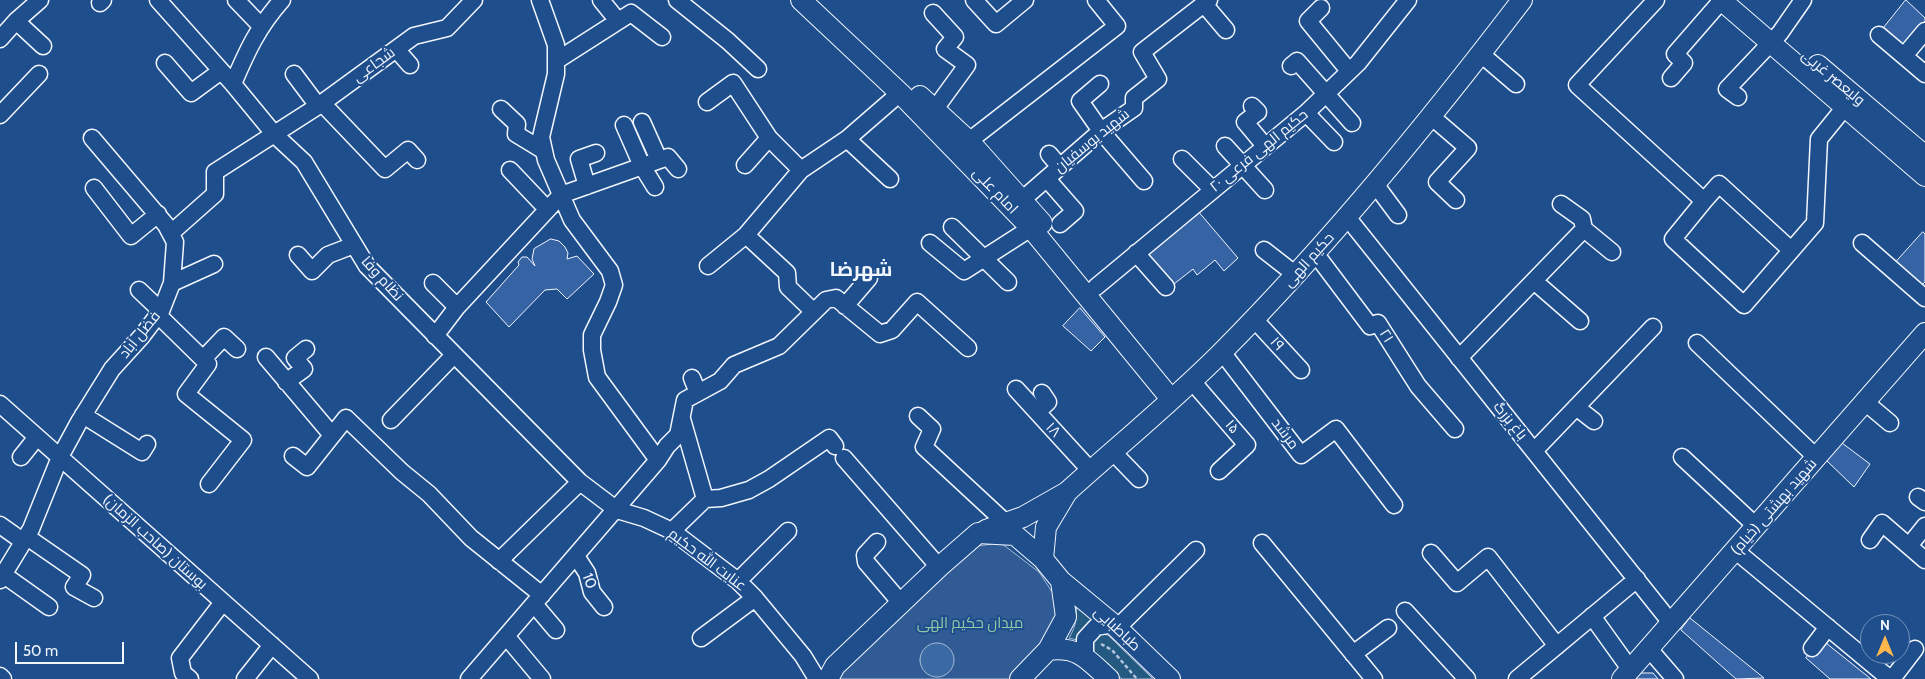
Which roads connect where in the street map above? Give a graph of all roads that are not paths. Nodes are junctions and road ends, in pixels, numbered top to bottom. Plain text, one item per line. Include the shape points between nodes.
1 (40, 0) edge
2 (158, 0) edge
3 (236, 0) edge
4 (282, 0) edge
5 (474, 0) edge
6 (540, 0) edge
7 (601, 0) edge
8 (677, 0) edge
9 (801, 0) edge
10 (815, 0) edge
11 (974, 0) edge
12 (1025, 0) edge
13 (1096, 0) edge
14 (1408, 0) edge
15 (1522, 0) edge
16 (1656, 0) edge
17 (1721, 0) edge
18 (1741, 0) edge
19 (1803, 0) edge
20 (1206, 2) edge
21 (1321, 8) dead end
22 (933, 13) dead end
23 (16, 20) junction
24 (618, 21) junction
25 (261, 26) junction
26 (1226, 30) dead end
27 (1925, 31) edge
28 (1879, 35) dead end
29 (662, 37) dead end
30 (1775, 37) junction
31 (0, 39) edge
32 (43, 46) dead end
33 (396, 49) junction
34 (1480, 54) junction
35 (1904, 56) junction
36 (556, 61) junction
37 (165, 63) dead end
38 (410, 66) dead end
39 (1291, 66) dead end
40 (758, 69) dead end
41 (221, 70) junction
42 (1350, 71) junction
43 (40, 74) dead end
44 (294, 74) dead end
45 (1925, 74) edge
46 (1671, 78) dead end
47 (233, 84) junction
48 (1100, 84) dead end
49 (1516, 84) dead end
50 (900, 93) junction
51 (1326, 94) junction
52 (1738, 97) dead end
53 (707, 102) dead end
54 (320, 104) junction
55 (1252, 106) dead end
56 (1845, 107) junction
57 (501, 109) dead end
58 (935, 109) junction
59 (1306, 113) junction
60 (0, 115) edge
61 (1432, 117) junction
62 (642, 122) dead end
63 (1352, 123) dead end
64 (624, 125) dead end
65 (1101, 131) junction
66 (275, 135) junction
67 (92, 138) dead end
68 (769, 138) junction
69 (847, 139) junction
70 (969, 141) junction
71 (1334, 142) dead end
72 (1224, 146) dead end
73 (1265, 146) junction
74 (544, 151) junction
75 (596, 153) dead end
76 (1049, 154) dead end
77 (1925, 156) edge
78 (1182, 159) dead end
79 (417, 160) dead end
80 (659, 160) junction
81 (745, 164) dead end
82 (1241, 165) junction
83 (642, 166) junction
84 (1060, 167) junction
85 (678, 169) dead end
86 (510, 170) dead end
87 (801, 170) junction
88 (1925, 176) edge
89 (890, 179) dead end
90 (1047, 179) junction
91 (1144, 181) dead end
92 (1375, 184) junction
93 (587, 186) junction
94 (655, 187) dead end
95 (94, 188) dead end
96 (1212, 188) junction
97 (1265, 190) dead end
98 (561, 195) junction
99 (1023, 199) junction
100 (1456, 200) dead end
101 (1704, 200) junction
102 (1561, 204) dead end
103 (547, 209) junction
104 (158, 214) junction
105 (1398, 214) dead end
106 (1347, 217) junction
107 (1060, 224) dead end
108 (952, 227) dead end
109 (1031, 228) junction
110 (1584, 229) junction
111 (170, 232) junction
112 (746, 235) junction
113 (930, 243) dead end
114 (1862, 243) dead end
115 (354, 245) junction
116 (1264, 250) dead end
117 (1791, 250) junction
118 (1612, 252) dead end
119 (1136, 253) junction
120 (1316, 253) junction
121 (298, 255) dead end
122 (985, 258) junction
123 (214, 264) dead end
124 (708, 266) dead end
125 (1296, 275) junction
126 (869, 278) dead end
127 (1534, 281) junction
128 (1008, 282) dead end
129 (433, 283) dead end
130 (172, 284) junction
131 (1096, 287) junction
132 (1166, 287) dead end
133 (139, 290) dead end
134 (1925, 298) edge
135 (845, 306) junction
136 (457, 307) junction
137 (814, 312) junction
138 (160, 313) junction
139 (1254, 319) junction
140 (1580, 320) dead end
141 (1653, 327) dead end
142 (1925, 333) edge
143 (435, 336) junction
144 (1697, 343) dead end
145 (968, 348) dead end
146 (237, 349) dead end
147 (306, 349) dead end
148 (1222, 352) junction
149 (454, 355) junction
150 (266, 357) dead end
151 (204, 358) junction
152 (1459, 358) junction
153 (1301, 370) dead end
154 (286, 382) junction
155 (1016, 389) dead end
156 (1180, 390) junction
157 (1042, 393) dead end
158 (1865, 402) junction
159 (0, 404) edge
160 (1576, 406) junction
161 (1037, 412) junction
162 (83, 415) junction
163 (918, 416) dead end
164 (682, 417) junction
165 (391, 420) dead end
166 (1594, 421) dead end
167 (1890, 423) dead end
168 (1455, 429) dead end
169 (332, 435) junction
170 (37, 437) junction
171 (147, 444) dead end
172 (1534, 450) junction
173 (1112, 451) junction
174 (22, 456) dead end
175 (293, 456) dead end
176 (60, 457) junction
177 (1682, 457) dead end
178 (1817, 458) junction
179 (658, 460) junction
180 (1091, 470) junction
181 (1219, 471) dead end
182 (1139, 479) dead end
183 (580, 482) junction
184 (209, 484) dead end
185 (1067, 492) junction
186 (705, 499) junction
187 (1394, 505) dead end
188 (617, 510) junction
189 (1006, 523) junction
190 (0, 525) edge
191 (1757, 526) junction
192 (1925, 526) edge
193 (672, 531) junction
194 (788, 531) dead end
195 (978, 533) junction
196 (25, 539) junction
197 (1870, 540) dead end
198 (876, 542) dead end
199 (1262, 543) dead end
200 (1909, 546) junction
201 (1196, 550) dead end
202 (1736, 550) junction
203 (1431, 553) dead end
204 (576, 556) junction
205 (1043, 560) junction
206 (1925, 560) edge
207 (500, 561) junction
208 (939, 567) junction
209 (2, 578) edge
210 (1637, 579) junction
211 (738, 581) junction
212 (1061, 581) junction
213 (94, 598) dead end
214 (755, 598) junction
215 (538, 600) junction
216 (223, 602) junction
217 (901, 603) junction
218 (604, 606) dead end
219 (49, 607) dead end
220 (1405, 611) dead end
221 (1592, 616) junction
222 (1672, 624) junction
223 (1115, 626) junction
224 (1388, 628) dead end
225 (1828, 628) junction
226 (556, 630) dead end
227 (506, 636) junction
228 (701, 638) dead end
229 (272, 644) junction
230 (1556, 646) junction
231 (1812, 648) dead end
232 (1915, 649) dead end
233 (1048, 650) junction
234 (1650, 650) junction
235 (1353, 654) junction
236 (1085, 656) junction
237 (1626, 674) edge
238 (0, 676) edge
239 (3, 679) edge
240 (190, 679) edge
241 (245, 679) edge
242 (310, 679) edge
243 (468, 679) edge
244 (542, 679) edge
245 (817, 679) edge
246 (828, 679) edge
247 (1020, 679) edge
248 (1109, 679) edge
249 (1170, 679) edge
250 (1374, 679) edge
251 (1467, 679) edge
252 (1517, 679) edge
253 (1675, 679) edge
254 (1891, 679) edge

1 - 23 street
2 - 41 street, نظام وفا
3 - 25 street
4 - 25 street
5 - 33 street, شجاعی via 447,28 414,36
6 - 36 street via 556,45
7 - 24 street
8 - 40 street
9 - 50 main road, امام علی
10 - 58 main road
11 - 12 street via 996,24
13 - 70 street via 1117,26
14 - 42 street, حکیم الهی فرعی ۲۰
15 - 34 main road, حکیم الهی
16 - 101 street via 1577,85
17 - 30 main road
17 - 46 street via 1675,54 1684,63
18 - 30 main road, ولیعصر غربی
19 - 30 street
20 - 26 street
20 - 65 street, شهید یوسفیان via 1142,52 1158,79 1134,98 1134,108
21 - 42 street via 1308,21
22 - 58 street via 955,37 945,49 967,66
23 - 31 street
23 - 32 street
24 - 29 street via 631,13
24 - 36 street
25 - 47 street via 250,43
27 - 35 street
28 - 35 street
30 - 52 street via 1727,88
30 - 56 main road
30 - 77 main road, ولیعصر غربی
33 - 38 street
33 - 54 street, شجاعی
34 - 49 street
34 - 61 main road, حکیم الهی
35 - 45 street
36 - 74 street via 556,74 541,137
37 - 41 street via 191,93
39 - 51 street via 1297,61
41 - 47 street, نظام وفا
42 - 51 street, حکیم الهی فرعی ۲۰
43 - 60 street
44 - 54 street
47 - 66 street, نظام وفا
48 - 65 street via 1080,101
50 - 69 street
50 - 109 main road, امام علی
51 - 59 street, حکیم الهی فرعی ۲۰
51 - 63 street
53 - 68 street via 732,83
54 - 66 street, شجاعی
54 - 79 street via 385,169 408,150
55 - 73 street via 1258,112 1245,122
56 - 88 main road
56 - 117 street via 1820,139 1815,223
57 - 74 street via 517,124 516,134
58 - 70 main road
59 - 71 street
59 - 73 street, حکیم الهی فرعی ۲۰
61 - 92 main road, حکیم الهی
61 - 100 street via 1468,148 1437,182
62 - 80 street
64 - 83 street
65 - 84 street, شهید یوسفیان
65 - 91 street
66 - 111 street, شجاعی via 215,172 215,194
66 - 115 street, نظام وفا via 304,162
67 - 104 street, فضل آباد
68 - 81 street
68 - 87 street
69 - 87 street
69 - 89 street
70 - 99 main road
72 - 82 street
73 - 82 street, حکیم الهی فرعی ۲۰
74 - 98 street
75 - 93 street via 579,159
76 - 84 street
78 - 96 street
80 - 83 street
80 - 85 street via 668,157
82 - 96 street, حکیم الهی فرعی ۲۰
82 - 97 street
83 - 93 street
83 - 94 street
84 - 90 street, شهید یوسفیان
86 - 103 street
87 - 112 street
90 - 99 street, شهید یوسفیان
90 - 107 street via 1075,211
92 - 105 street
92 - 106 main road, حکیم الهی
93 - 98 street
95 - 104 street via 131,236
96 - 119 street, حکیم الهی فرعی ۲۰
98 - 103 street
98 - 179 street via 572,220 610,272 614,285 592,335 597,377
99 - 131 main road
101 - 117 street via 1719,184
101 - 117 street via 1673,239 1744,305
102 - 110 street via 1582,219
103 - 136 street
104 - 111 street, فضل آباد
106 - 120 main road, حکیم الهی
106 - 152 street, باغ بزرگ
108 - 122 street
109 - 122 street
109 - 156 main road, امام علی
110 - 118 street
110 - 127 street
111 - 130 street, فضل آباد via 175,242
112 - 124 street
112 - 137 street via 787,273 788,287
113 - 122 street via 964,271
114 - 134 street
115 - 121 street via 328,255 312,270
115 - 143 street, نظام وفا via 367,266
116 - 125 street
119 - 131 street, حکیم الهی فرعی ۲۰
119 - 132 street
120 - 125 main road, حکیم الهی
120 - 168 street, ۲۱ via 1370,326 1378,323 1418,386
122 - 128 street
123 - 130 street
125 - 139 main road, حکیم الهی
126 - 135 street
127 - 140 street
127 - 152 street
129 - 136 street
130 - 138 street, فضل آباد
131 - 156 main road
133 - 138 street
135 - 137 street via 836,298 826,300
135 - 145 street via 880,334 892,330 917,302
136 - 143 street
137 - 164 street via 780,346 734,365 720,381 695,385 685,400
138 - 151 street
138 - 162 street, فضل آباد via 112,369
139 - 148 main road, حکیم الهی
139 - 153 street, ۱۹
141 - 160 street
142 - 158 main road, شهید بهشتی (خیام)
143 - 149 street, نظام وفا
144 - 178 street
146 - 151 street via 224,337
147 - 154 street via 295,358 304,369
148 - 156 main road, حکیم الهی
148 - 187 street, مرشد via 1301,455 1336,429
149 - 165 street
149 - 183 street, نظام وفا
150 - 154 street
151 - 184 street via 208,364 186,394 243,440
152 - 172 street, باغ بزرگ
154 - 169 street
155 - 161 street, ۱۸
156 - 173 main road, حکیم الهی
156 - 181 street, ۱۵ via 1247,445
157 - 161 street via 1048,402
158 - 167 street
158 - 178 main road, شهید بهشتی (خیام)
159 - 170 street, بوستان (صاحب الزمان)
160 - 166 street
160 - 172 street
161 - 180 street, ۱۸
162 - 171 street via 142,452
162 - 176 street, فضل آباد
163 - 189 street via 932,429 924,447
164 - 179 street via 678,435
164 - 186 street
169 - 175 street via 306,467
169 - 207 street via 346,418 429,494 471,538
170 - 174 street
170 - 176 street, بوستان (صاحب الزمان)
172 - 210 street, باغ بزرگ
173 - 180 main road, حکیم الهی
173 - 182 street
176 - 196 street, فضل آباد
176 - 216 street, بوستان (صاحب الزمان)
177 - 191 street
178 - 191 main road, شهید بهشتی (خیام)
179 - 188 street
180 - 185 main road, حکیم الهی
183 - 188 street, نظام وفا
183 - 207 street
185 - 189 main road
185 - 205 main road via 1046,527
186 - 193 street
186 - 208 street via 722,498 748,490 829,438
188 - 193 street, عنایت الله حکیم
188 - 204 street
189 - 195 main road
190 - 196 street
191 - 202 main road, شهید بهشتی (خیام)
192 - 200 street
193 - 211 street, عنایت الله حکیم
194 - 211 street
195 - 205 main road via 1015,535
195 - 208 main road
196 - 209 street, فضل آباد
196 - 213 street via 82,575 74,587
197 - 200 street via 1882,523
198 - 217 street via 866,555 866,562
199 - 235 street
200 - 206 street
201 - 223 street
202 - 222 main road, شهید بهشتی (خیام)
202 - 225 street
203 - 230 street via 1457,582 1488,557
204 - 215 street
204 - 218 street, 10 via 587,573 592,592
205 - 212 main road
207 - 215 street
208 - 217 main road
209 - 219 street
210 - 221 street
210 - 222 street, باغ بزرگ
211 - 214 street, عنایت الله حکیم
212 - 223 main road, طباطبایی
212 - 233 main road via 1066,617
214 - 228 street
214 - 245 street, عنایت الله حکیم via 803,656
215 - 226 street
215 - 227 street
216 - 229 street, بوستان (صاحب الزمان)
216 - 240 street via 180,658 184,673
217 - 246 main road via 835,666
220 - 251 street
221 - 230 street
221 - 237 street
222 - 234 main road, شهید بهشتی (خیام)
223 - 236 street via 1096,626 1085,640
223 - 249 main road, طباطبایی
224 - 235 street
225 - 231 street
225 - 254 street
227 - 243 street
227 - 244 street
229 - 241 street
229 - 242 street, بوستان (صاحب الزمان)
230 - 252 street
232 - 254 street
233 - 236 main road via 1063,648
233 - 247 main road
234 - 237 main road, شهید بهشتی (خیام)
234 - 253 street
235 - 250 street
236 - 248 main road
238 - 239 street

